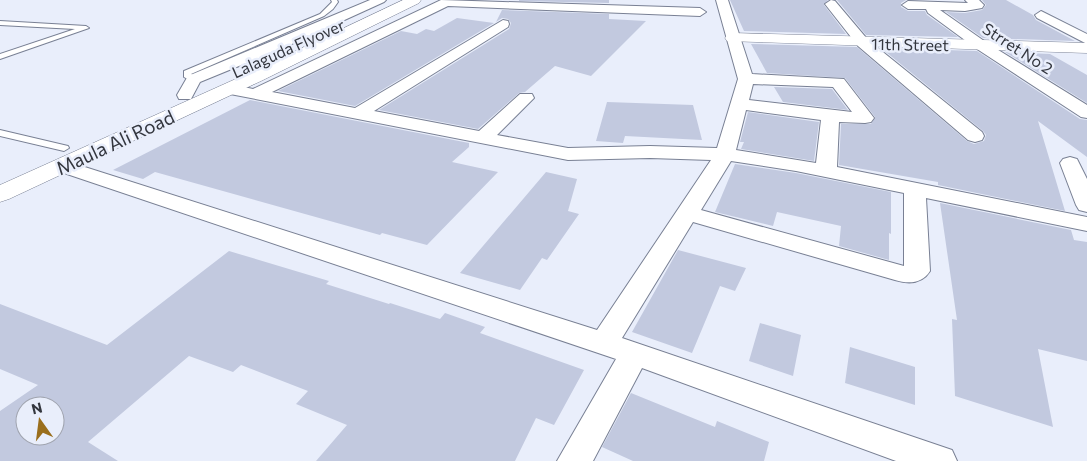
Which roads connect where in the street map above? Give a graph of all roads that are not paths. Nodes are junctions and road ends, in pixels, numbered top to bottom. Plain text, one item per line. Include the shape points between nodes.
1 (334, 0) edge
2 (380, 0) edge
3 (390, 0) edge
4 (414, 0) edge
5 (722, 0) edge
6 (971, 0) edge
7 (448, 1) edge
8 (831, 4) dead end
9 (908, 5) dead end
10 (932, 10) dead end
11 (700, 12) dead end
12 (1041, 15) dead end
13 (0, 23) edge
14 (503, 24) dead end
15 (733, 38) junction
16 (1087, 40) edge
17 (864, 42) junction
18 (982, 46) junction
19 (1087, 48) edge
20 (0, 57) edge
21 (746, 78) junction
22 (232, 80) junction
23 (255, 86) junction
24 (189, 87) junction
25 (526, 98) dead end
26 (739, 104) junction
27 (1087, 113) edge
28 (357, 114) junction
29 (830, 116) junction
30 (0, 133) edge
31 (975, 136) dead end
32 (483, 138) junction
33 (725, 154) junction
34 (63, 157) junction
35 (1070, 163) dead end
36 (826, 171) junction
37 (0, 176) edge
38 (915, 189) junction
39 (0, 194) edge
40 (1087, 205) edge
41 (687, 213) junction
42 (1087, 224) edge
43 (604, 343) junction
44 (634, 354) junction
45 (575, 461) edge
46 (939, 461) edge

1 - 24 lane via 331,8 322,14 187,73
2 - 24 street
3 - 22 main road, Lalaguda Flyover
4 - 23 main road, Lalaguda Flyover
5 - 15 street
6 - 9 street via 978,5
7 - 11 street
7 - 23 street
8 - 17 street
10 - 18 street, Strret No 2
12 - 16 street
13 - 20 lane via 86,28
14 - 28 street
15 - 17 main road, 11th Street
15 - 21 street
17 - 18 main road, 11th Street
17 - 31 street
18 - 19 main road, 11th Street
18 - 27 street, Strret No 2
21 - 26 street
21 - 29 street via 838,82 865,118
22 - 23 street
22 - 24 main road, Lalaguda Flyover
22 - 34 main road, Maula Ali Road
23 - 28 street
24 - 34 main road, Maula Ali Road
25 - 32 street
26 - 29 street
26 - 33 street
28 - 32 street
29 - 36 street
30 - 34 lane
32 - 33 street via 568,154
33 - 36 street
33 - 41 street
34 - 37 main road, Maula Ali Road
34 - 39 main road, Maula Ali Road
34 - 43 street
35 - 40 street
36 - 38 street
38 - 41 street via 917,271 912,274
38 - 42 street
41 - 43 street
43 - 44 street
44 - 45 street
44 - 46 street

